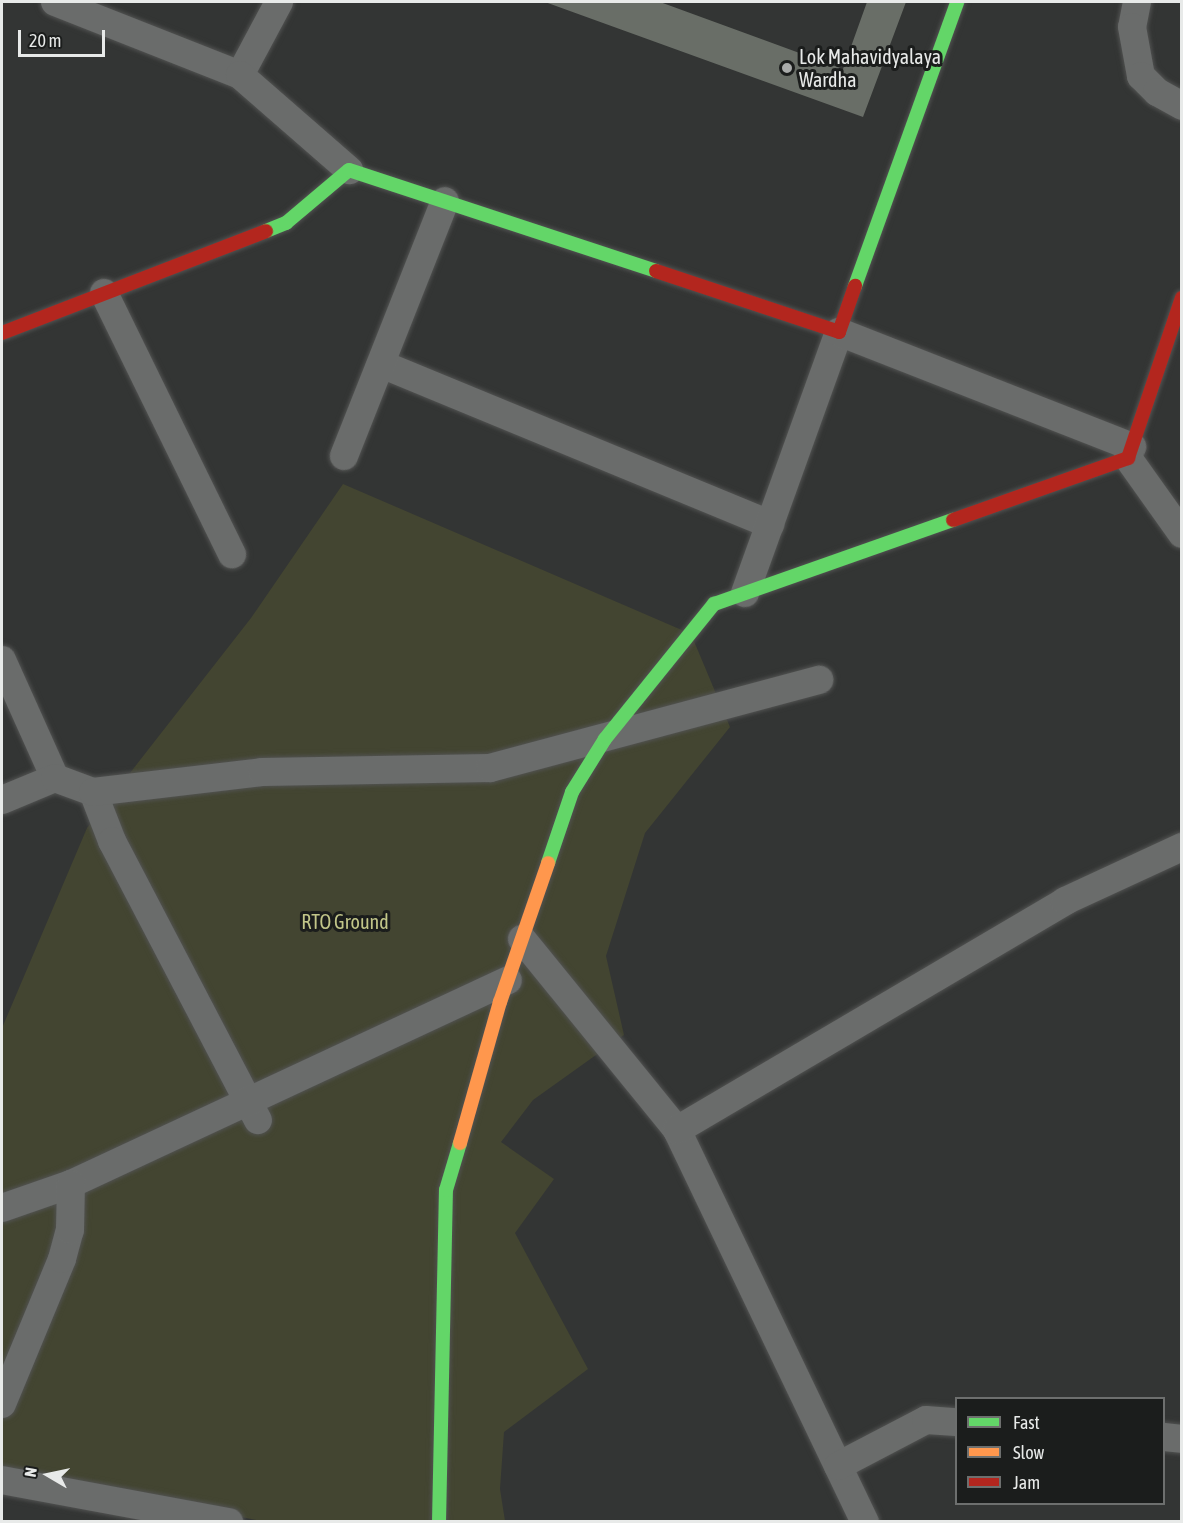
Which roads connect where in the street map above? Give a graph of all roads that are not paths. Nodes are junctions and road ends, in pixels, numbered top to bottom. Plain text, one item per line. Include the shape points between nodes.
1 (55, 2) edge
2 (279, 2) edge
3 (957, 2) edge
4 (1137, 2) edge
5 (240, 75) junction
6 (1182, 106) edge
7 (349, 170) junction
8 (445, 201) junction
9 (104, 293) junction
10 (1182, 298) edge
11 (839, 332) junction
12 (2, 333) edge
13 (381, 364) junction
14 (1130, 453) junction
15 (344, 456) dead end
16 (770, 524) junction
17 (1182, 534) edge
18 (232, 554) dead end
19 (745, 593) junction
20 (2, 660) edge
21 (819, 680) dead end
22 (605, 739) junction
23 (55, 778) junction
24 (93, 792) junction
25 (2, 800) edge
26 (1182, 847) edge
27 (522, 939) junction
28 (508, 980) junction
29 (252, 1111) junction
30 (677, 1130) junction
31 (70, 1184) junction
32 (2, 1208) edge
33 (2, 1404) edge
34 (955, 1422) edge
35 (1165, 1437) edge
36 (1182, 1438) edge
37 (838, 1466) junction
38 (2, 1479) edge
39 (229, 1521) edge
40 (438, 1521) edge
41 (865, 1521) edge

1 - 5 street
2 - 5 street
3 - 11 street
4 - 6 street via 1132,27 1141,76 1157,92
5 - 7 street
7 - 8 street
7 - 9 street via 285,223
8 - 11 street
8 - 13 street
9 - 12 street
9 - 18 street
10 - 14 street
11 - 14 street
11 - 16 street
13 - 15 street
13 - 16 street
14 - 17 street
14 - 19 street
16 - 19 street
19 - 22 street via 714,604
20 - 23 street
21 - 22 street
22 - 24 street via 490,768 262,772
22 - 27 street via 572,792
23 - 24 street
23 - 25 street
24 - 29 street via 112,841
26 - 30 street via 1065,901
27 - 28 street
27 - 30 street
28 - 29 street
28 - 40 street via 446,1190
29 - 31 street
30 - 37 street
31 - 32 street
31 - 33 street via 70,1230 62,1259
34 - 37 street via 926,1420
35 - 36 street
37 - 41 street
38 - 39 street

